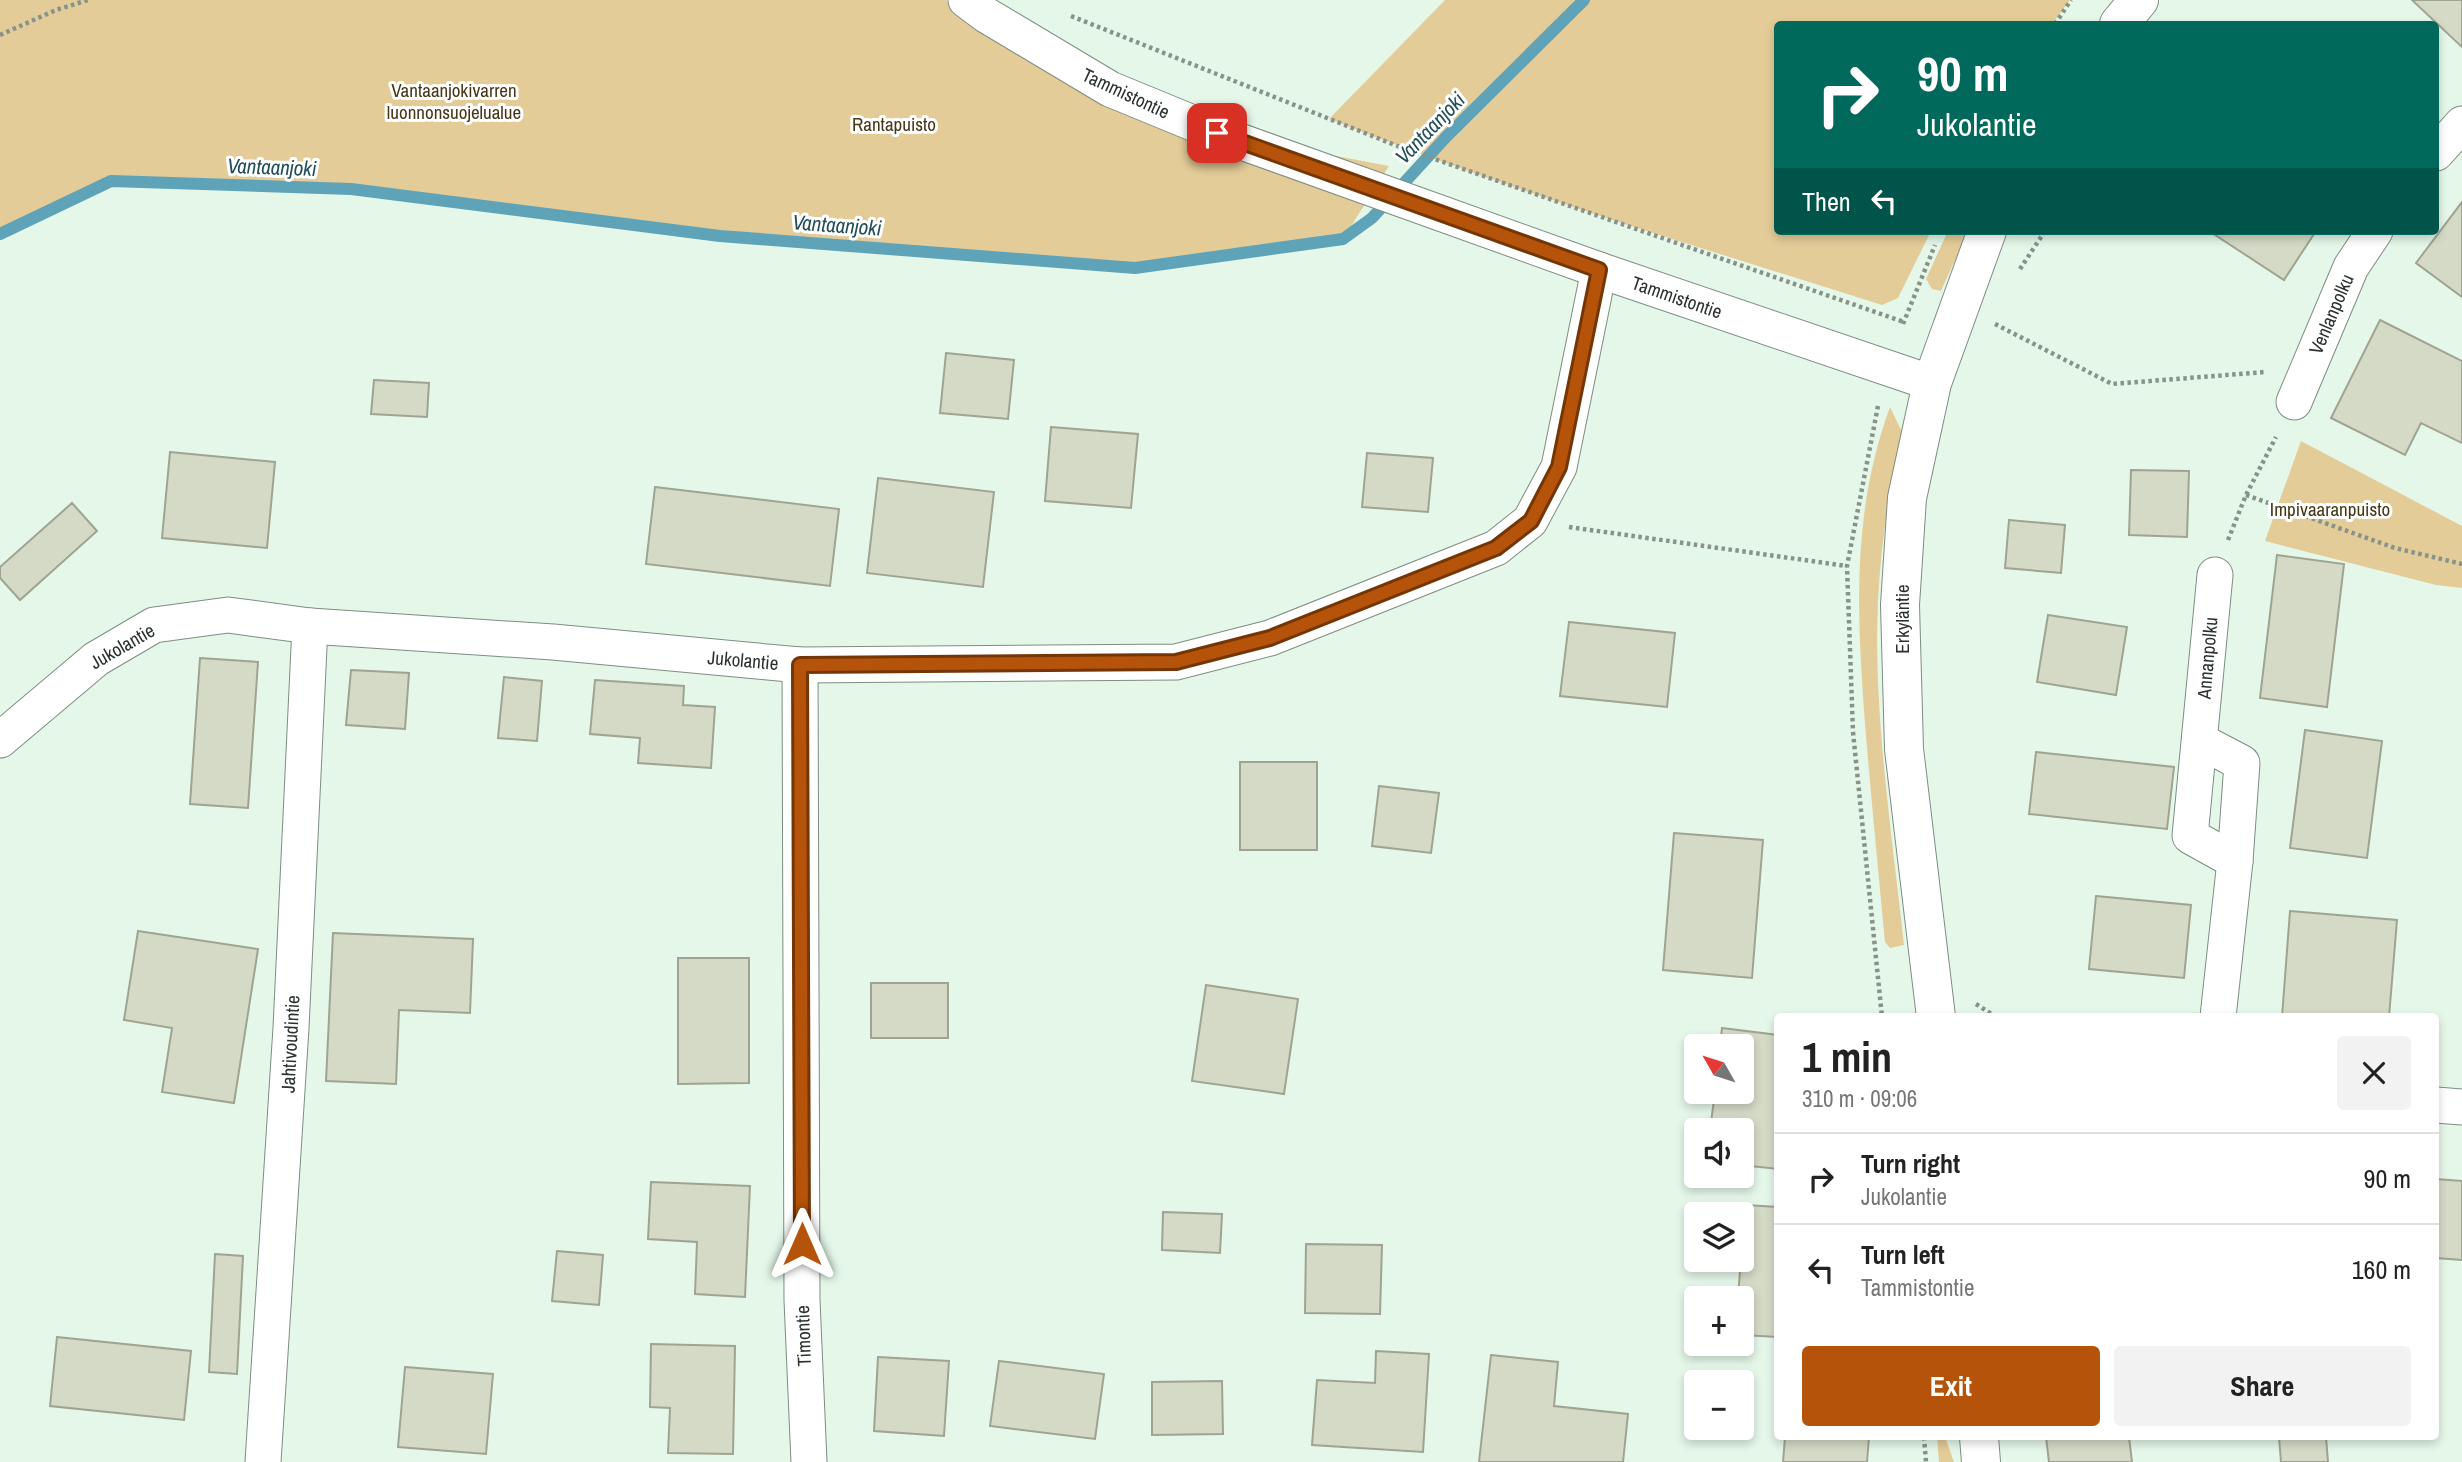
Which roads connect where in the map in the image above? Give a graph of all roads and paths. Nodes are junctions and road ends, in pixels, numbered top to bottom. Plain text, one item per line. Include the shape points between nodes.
1 (88, 0) edge
2 (966, 0) edge
3 (2071, 0) edge
4 (2139, 0) edge
5 (1064, 14) dead end
6 (2057, 21) edge
7 (2122, 21) edge
8 (0, 35) edge
9 (2462, 124) edge
10 (2439, 150) edge
11 (1986, 235) edge
12 (2372, 235) edge
13 (1599, 270) junction
14 (1914, 296) dead end
15 (1958, 310) junction
16 (1904, 322) dead end
17 (2308, 369) junction
18 (1932, 383) junction
19 (2294, 402) joint
20 (2246, 495) junction
21 (1531, 521) junction
22 (2462, 564) edge
23 (1847, 566) dead end
24 (2215, 575) joint
25 (310, 626) junction
26 (800, 665) junction
27 (0, 740) edge
28 (2200, 741) junction
29 (2235, 861) junction
30 (1936, 1013) edge
31 (2218, 1013) edge
32 (2439, 1105) edge
33 (2462, 1107) edge
34 (1924, 1440) edge
35 (1979, 1440) edge
36 (263, 1462) edge
37 (809, 1462) edge
38 (1926, 1462) edge
39 (1981, 1462) edge

1 - 8 path
2 - 13 street, Tammistontie via 1110,89 1217,133
3 - 6 path
4 - 7 street
5 - 16 path via 1400,147
9 - 10 street
11 - 15 street, Erkyläntie
12 - 17 street, Venlanpolku via 2351,267
13 - 18 street, Tammistontie
13 - 21 street, Jukolantie via 1559,467
14 - 15 path
15 - 17 path via 2112,384
15 - 18 street, Erkyläntie
17 - 19 street, Venlanpolku
18 - 30 street, Erkyläntie via 1907,498 1899,604 1904,749
19 - 20 path
20 - 22 path via 2395,548
20 - 24 path
21 - 23 path
21 - 26 street, Jukolantie via 1496,548 1270,638 1176,662
24 - 28 street, Annanpolku
25 - 26 street, Jukolantie
25 - 27 street, Jukolantie via 228,615 153,625 96,659
25 - 36 street, Jahtivoudintie via 291,1028
26 - 37 street, Timontie via 802,1286
28 - 29 street via 2242,763
28 - 29 street, Annanpolku via 2190,836
29 - 31 street
32 - 33 street
34 - 38 path
35 - 39 street

